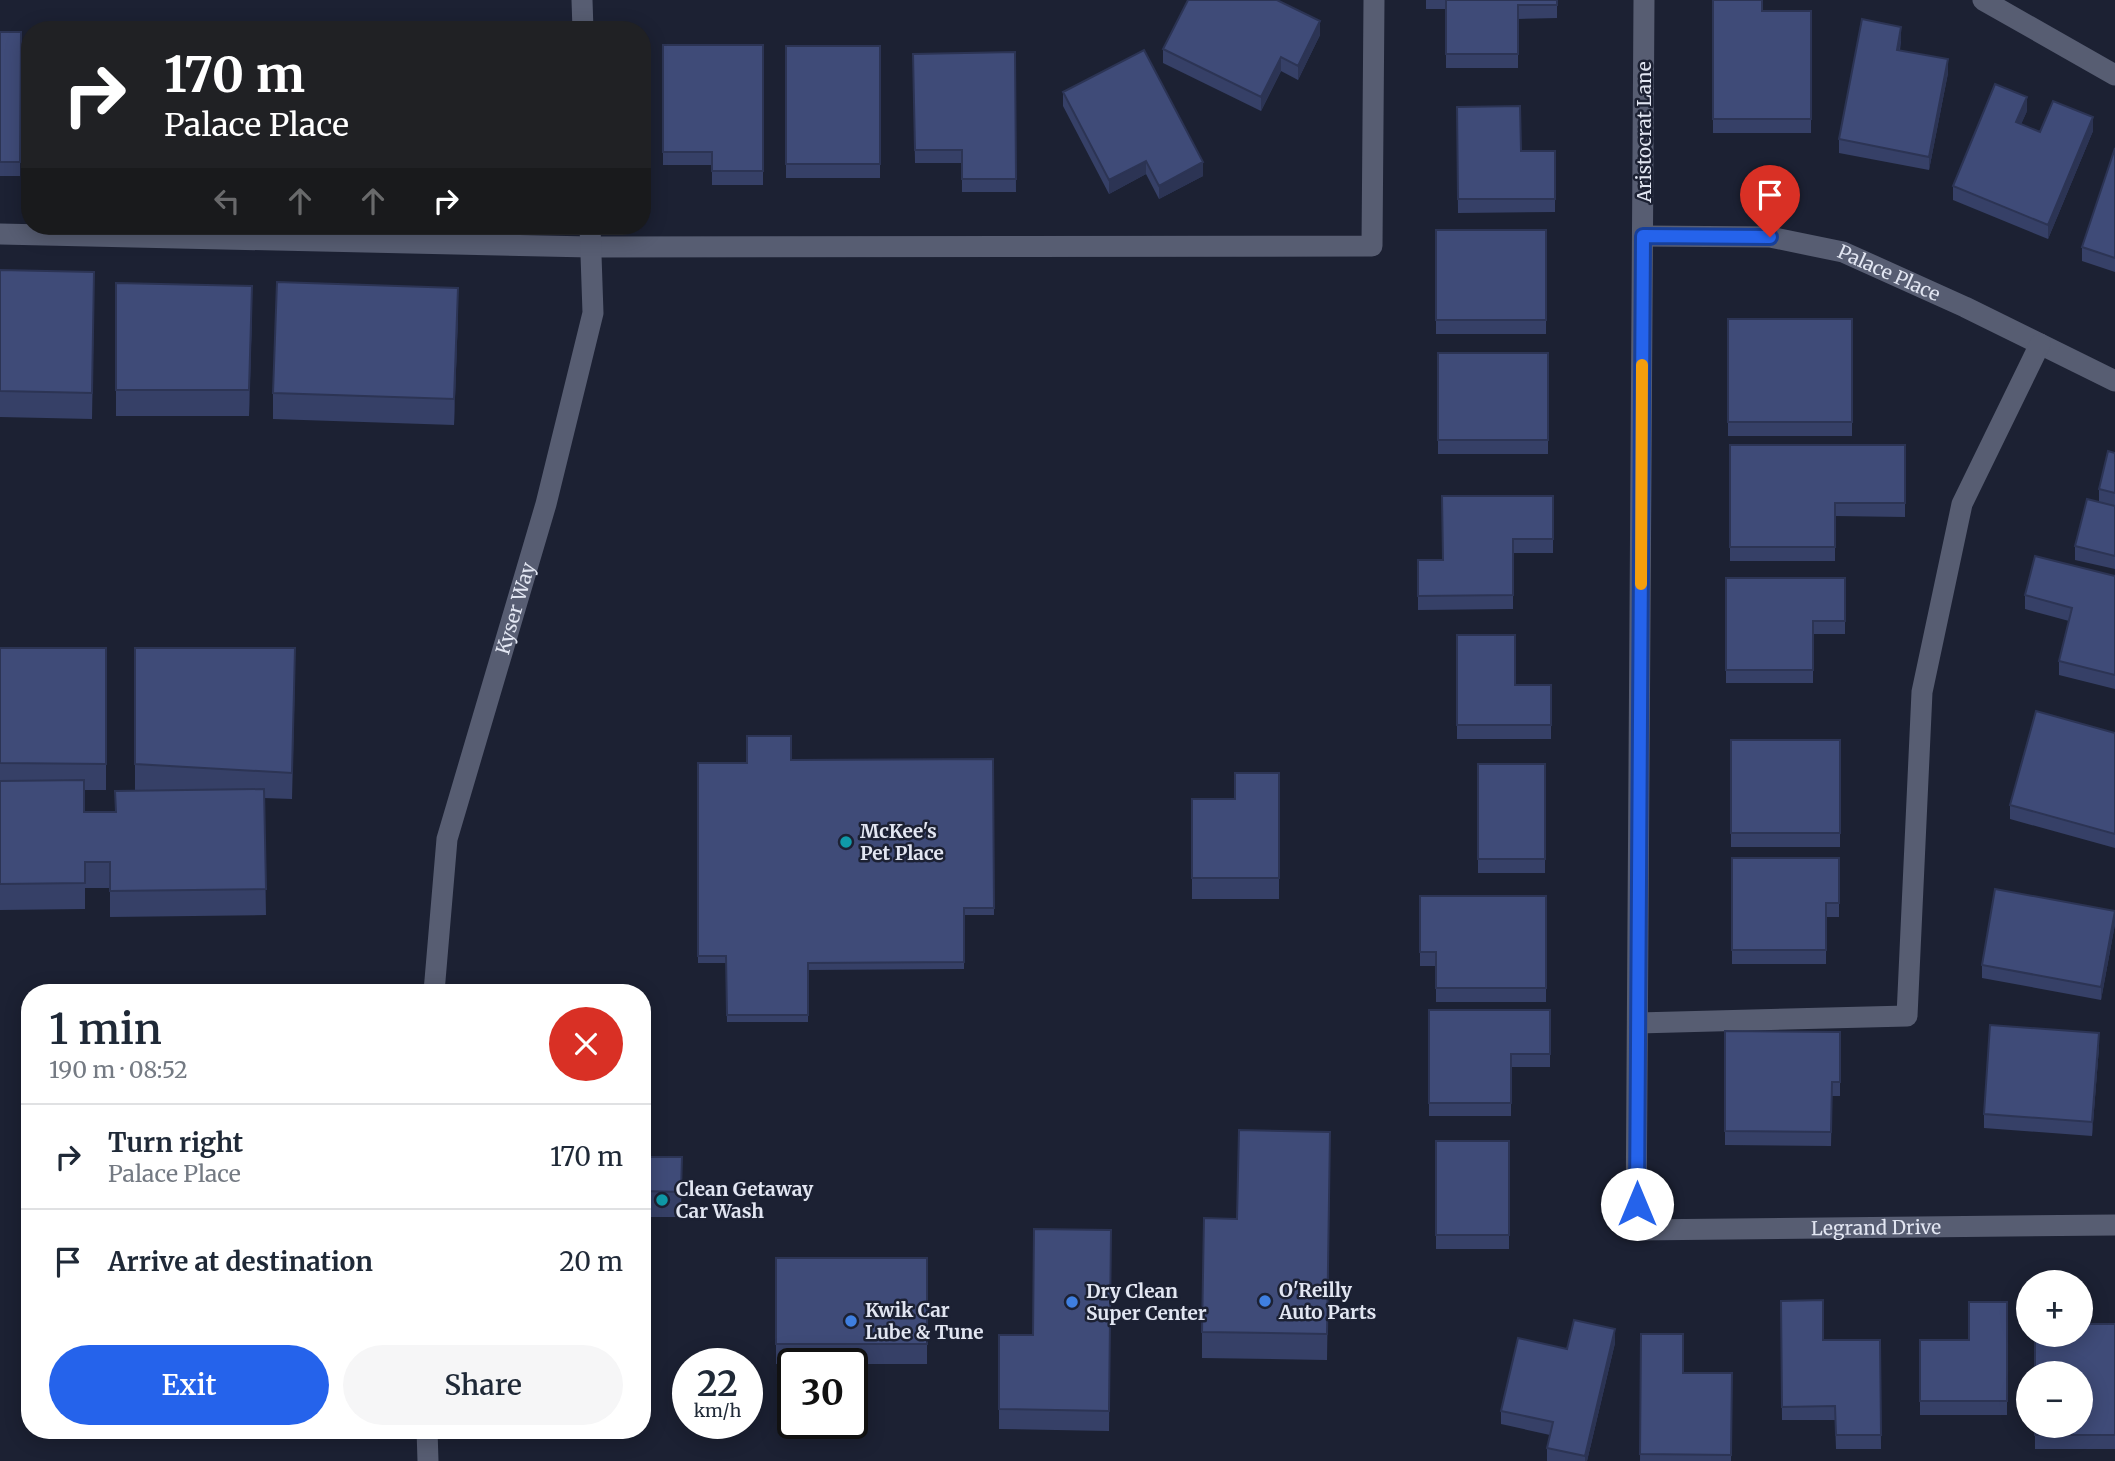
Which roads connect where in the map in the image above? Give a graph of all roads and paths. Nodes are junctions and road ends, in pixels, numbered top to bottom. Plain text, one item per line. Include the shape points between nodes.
1 (582, 0) edge
2 (1374, 0) edge
3 (1644, 0) edge
4 (1983, 0) edge
5 (583, 21) edge
6 (2115, 75) edge
7 (0, 234) edge
8 (21, 234) edge
9 (295, 235) edge
10 (590, 236) edge
11 (1643, 236) junction
12 (2040, 344) junction
13 (2115, 381) edge
14 (435, 984) edge
15 (1637, 1023) junction
16 (2115, 1225) edge
17 (1636, 1230) joint
18 (427, 1439) edge
19 (428, 1461) edge

1 - 5 street
2 - 10 street via 1372,247
3 - 11 street, Aristocrat Lane
4 - 6 street
7 - 8 street
9 - 10 street
10 - 14 street, Kyser Way via 593,313 546,504 447,839
11 - 12 street, Palace Place via 1770,237 1843,252
11 - 15 street, Aristocrat Lane
12 - 13 street, Palace Place
12 - 15 street via 1962,504 1922,692 1907,1016
15 - 17 street, Aristocrat Lane
16 - 17 street, Legrand Drive
18 - 19 street

